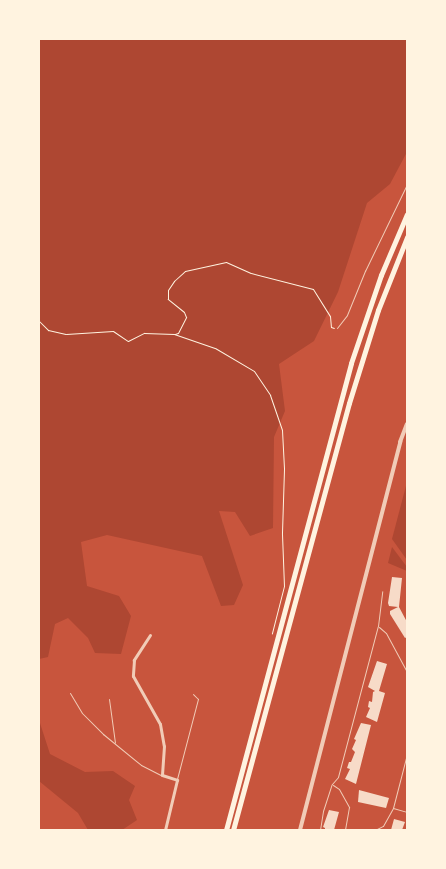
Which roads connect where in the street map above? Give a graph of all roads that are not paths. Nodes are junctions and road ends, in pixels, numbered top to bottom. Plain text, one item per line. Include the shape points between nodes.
1 (407, 184) edge
2 (407, 214) edge
3 (407, 237) edge
4 (337, 328) road end
5 (407, 424) edge
6 (382, 591) dead end
7 (378, 626) junction
8 (150, 635) dead end
9 (407, 672) edge
10 (70, 693) dead end
11 (193, 694) dead end
12 (109, 699) dead end
13 (115, 744) junction
14 (407, 754) edge
15 (162, 775) junction
16 (177, 780) junction
17 (332, 784) junction
18 (393, 808) junction
19 (407, 812) edge
20 (165, 830) edge
21 (226, 830) edge
22 (234, 830) edge
23 (300, 830) edge
24 (320, 830) edge
25 (345, 830) edge
26 (375, 830) edge

1 - 4 lane via 364,271 347,315
2 - 21 highway via 380,275 351,363
3 - 22 highway via 364,353
5 - 23 street
6 - 7 lane
7 - 9 lane via 386,633
7 - 17 lane via 338,777
8 - 15 street via 134,660 133,676 160,724 164,746
10 - 13 lane via 82,713
11 - 16 lane via 198,699
12 - 13 lane
13 - 15 lane via 141,765
14 - 18 lane
15 - 16 street
16 - 20 street
17 - 24 lane
17 - 25 lane via 339,789 349,807
18 - 19 lane
18 - 26 lane via 383,826

